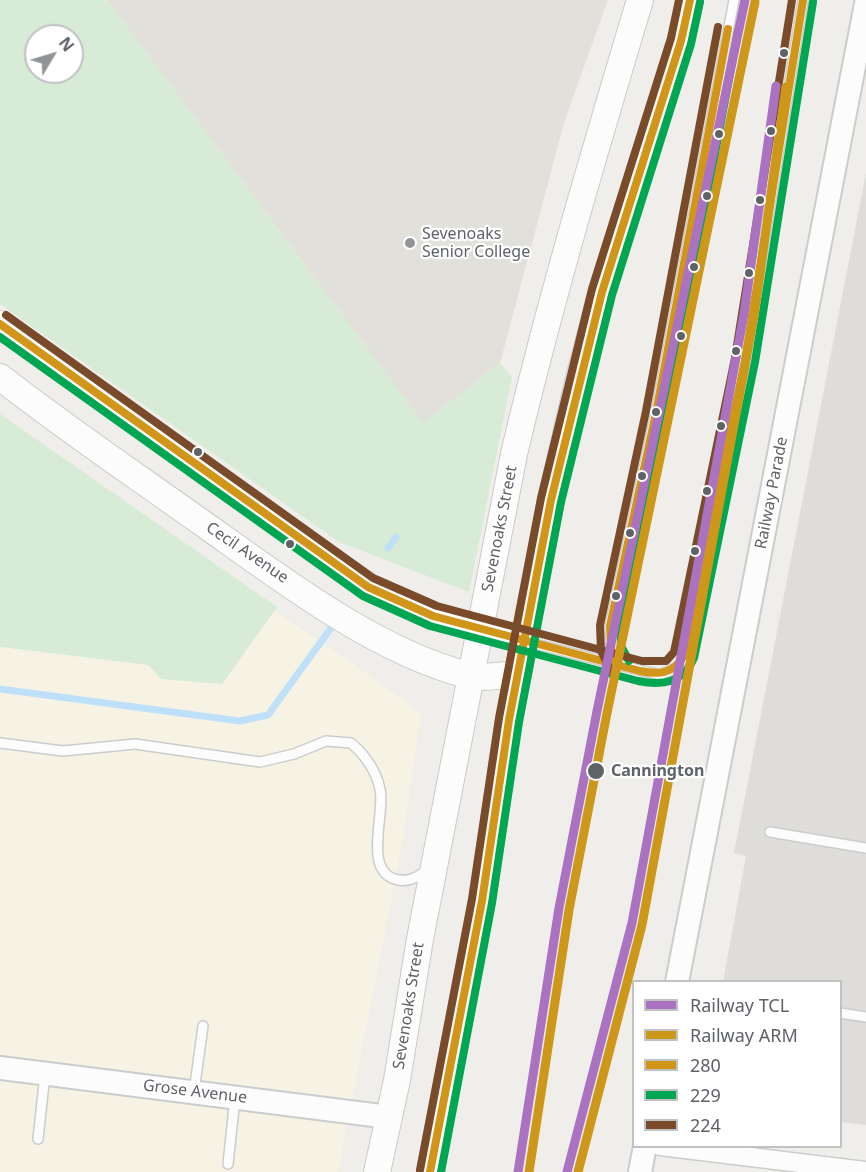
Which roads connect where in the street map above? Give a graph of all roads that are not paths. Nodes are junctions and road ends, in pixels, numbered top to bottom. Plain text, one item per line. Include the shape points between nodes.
1 (640, 0) edge
2 (734, 0) edge
3 (803, 0) edge
4 (689, 1) edge
5 (866, 4) edge
6 (0, 324) edge
7 (0, 377) edge
8 (481, 630) junction
9 (525, 641) junction
10 (621, 666) junction
11 (518, 675) junction
12 (471, 676) junction
13 (0, 743) edge
14 (770, 832) dead end
15 (866, 848) edge
16 (435, 861) junction
17 (677, 980) edge
18 (842, 1013) edge
19 (866, 1017) edge
20 (203, 1026) dead end
21 (0, 1068) edge
22 (45, 1074) junction
23 (194, 1092) junction
24 (235, 1097) junction
25 (389, 1117) junction
26 (38, 1139) dead end
27 (645, 1148) edge
28 (688, 1148) edge
29 (731, 1151) edge
30 (228, 1164) dead end
31 (866, 1171) edge
32 (377, 1172) edge
33 (430, 1172) edge
34 (640, 1172) edge

1 - 8 main road, Sevenoaks Street via 531,380
2 - 10 lane via 656,413 610,626 611,649
3 - 10 lane via 745,360 684,656 678,667 668,673 652,674
4 - 9 main road via 681,41 579,378
5 - 17 street, Railway Parade
6 - 8 main road via 368,587 433,616
7 - 12 main road, Cecil Avenue via 257,561 370,634 406,654
8 - 9 main road
8 - 12 main road, Sevenoaks Street
9 - 10 lane
9 - 11 main road
11 - 12 main road, Cecil Avenue
11 - 33 main road via 482,901
12 - 16 main road, Sevenoaks Street
13 - 16 lane via 63,751 135,744 260,762 326,741 351,743 368,761 381,791 377,857 381,868 391,878 400,880 419,875
14 - 15 lane
16 - 25 main road, Sevenoaks Street
18 - 19 lane
20 - 23 lane
21 - 22 street, Grose Avenue
22 - 23 street, Grose Avenue
22 - 26 lane
23 - 24 street, Grose Avenue
24 - 25 street, Grose Avenue
24 - 30 lane
25 - 32 main road, Sevenoaks Street
27 - 34 street
28 - 29 street
29 - 31 street

